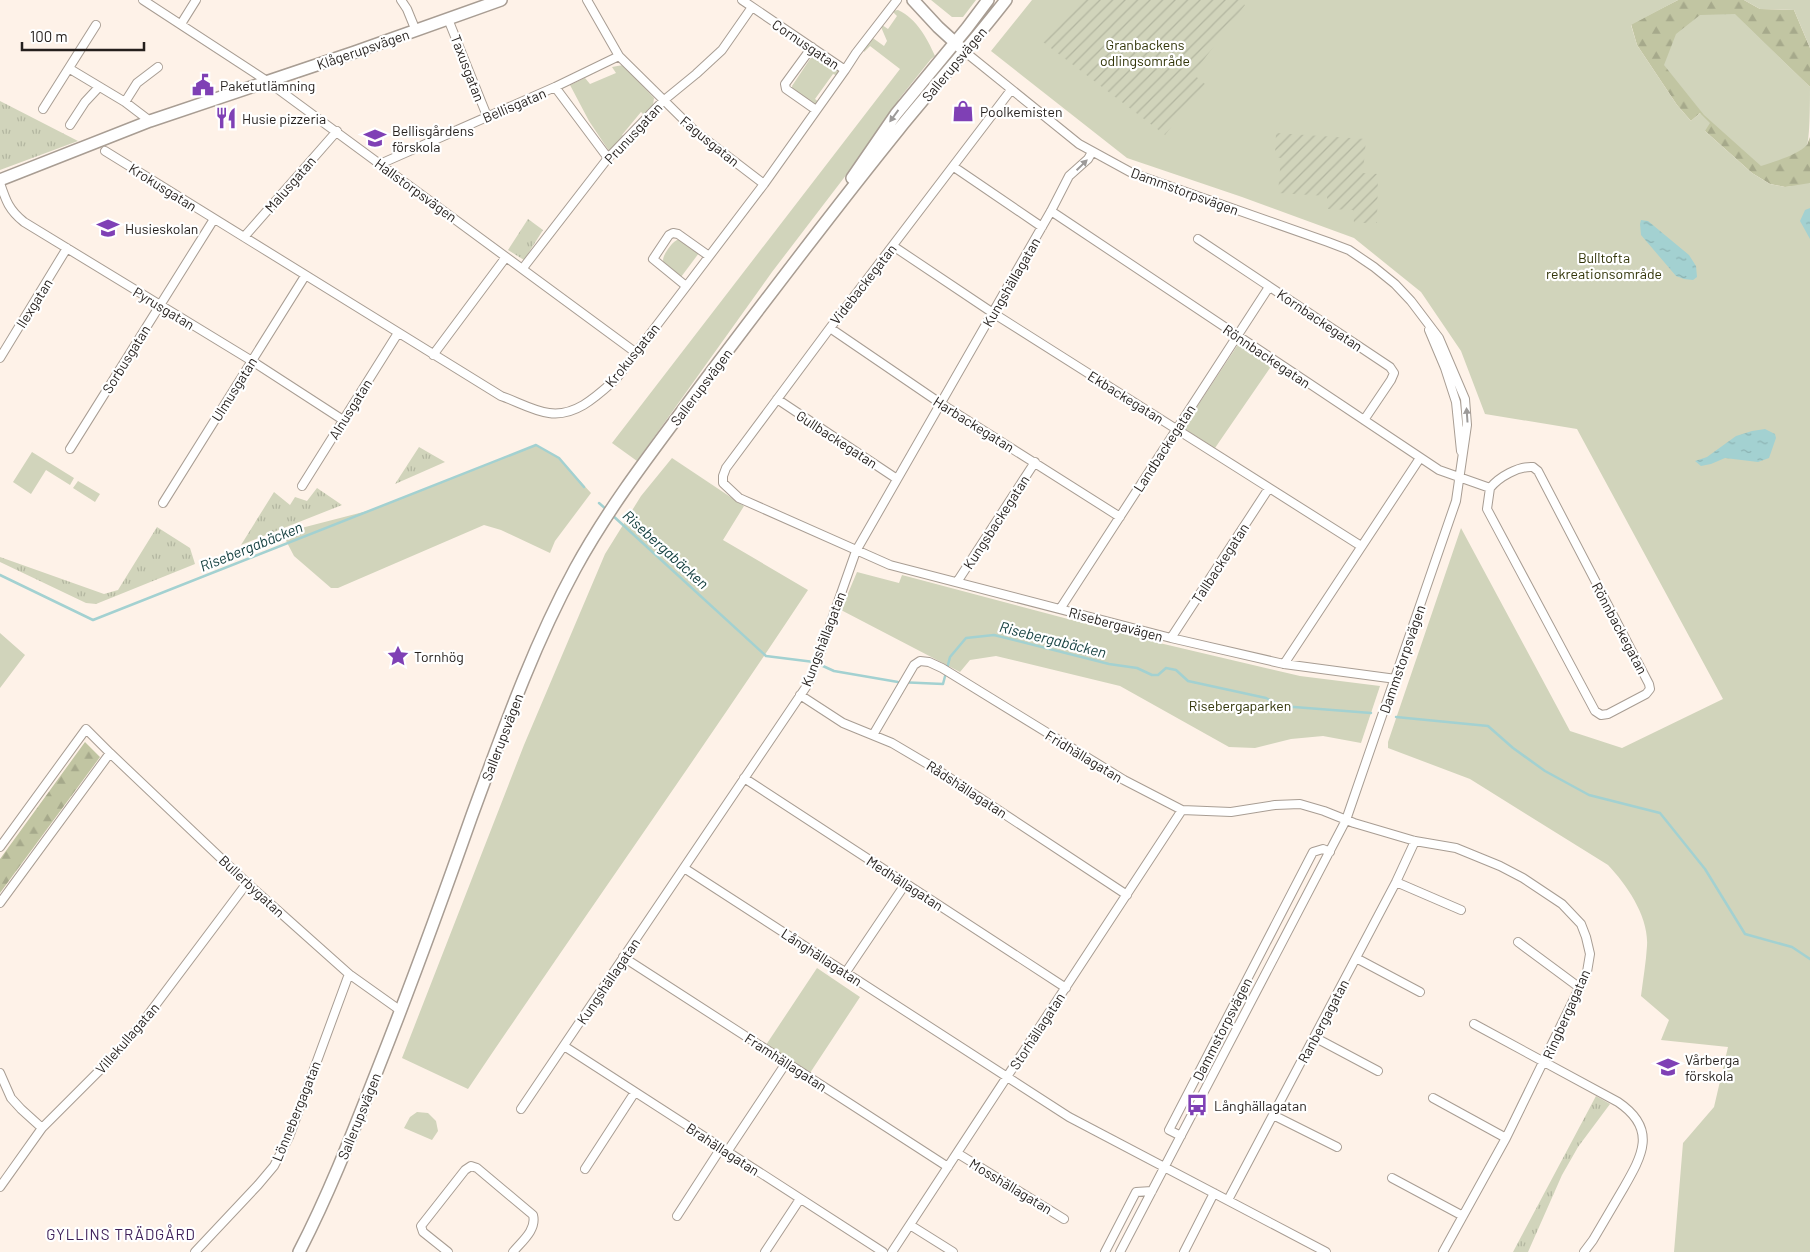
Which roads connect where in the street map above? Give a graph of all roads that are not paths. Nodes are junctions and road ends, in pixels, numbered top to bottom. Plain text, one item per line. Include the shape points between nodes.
1 (143, 0) edge
2 (196, 0) edge
3 (401, 0) edge
4 (501, 0) edge
5 (587, 0) edge
6 (742, 0) edge
7 (897, 0) edge
8 (913, 0) edge
9 (988, 0) edge
10 (1006, 0) edge
11 (752, 7) junction
12 (448, 20) junction
13 (181, 24) junction
14 (96, 25) dead end
15 (416, 31) junction
16 (955, 43) junction
17 (812, 47) junction
18 (964, 51) junction
19 (619, 56) junction
20 (158, 67) dead end
21 (70, 69) junction
22 (846, 70) junction
23 (267, 80) junction
24 (99, 86) junction
25 (555, 87) junction
26 (1011, 90) junction
27 (663, 100) junction
28 (125, 102) junction
29 (43, 109) dead end
30 (816, 110) junction
31 (487, 116) junction
32 (150, 121) junction
33 (70, 125) dead end
34 (337, 131) junction
35 (105, 151) dead end
36 (1092, 152) junction
37 (608, 158) junction
38 (380, 164) junction
39 (954, 167) junction
40 (0, 181) edge
41 (764, 184) junction
42 (1051, 211) junction
43 (214, 219) junction
44 (1042, 227) junction
45 (244, 238) junction
46 (1198, 239) dead end
47 (893, 246) junction
48 (67, 248) junction
49 (709, 256) junction
50 (506, 257) junction
51 (523, 268) junction
52 (790, 268) junction
53 (306, 276) junction
54 (686, 286) junction
55 (1269, 287) junction
56 (160, 306) junction
57 (993, 313) junction
58 (830, 328) junction
59 (398, 333) junction
60 (1238, 336) junction
61 (635, 352) junction
62 (433, 355) junction
63 (0, 358) edge
64 (252, 361) junction
65 (777, 399) junction
66 (940, 403) junction
67 (343, 420) junction
68 (1364, 420) junction
69 (1176, 429) junction
70 (70, 449) dead end
71 (1420, 458) junction
72 (1035, 462) junction
73 (1460, 477) junction
74 (897, 478) junction
75 (723, 483) joint
76 (302, 486) dead end
77 (1269, 488) junction
78 (1490, 488) junction
79 (163, 503) dead end
80 (1120, 517) junction
81 (1361, 546) junction
82 (856, 551) junction
83 (957, 582) junction
84 (1060, 609) junction
85 (1171, 638) junction
86 (1284, 664) junction
87 (1396, 679) junction
88 (800, 695) junction
89 (873, 735) junction
90 (110, 753) junction
91 (744, 778) junction
92 (1182, 810) junction
93 (1346, 820) junction
94 (1415, 841) junction
95 (0, 847) edge
96 (1330, 852) junction
97 (684, 868) junction
98 (248, 882) junction
99 (1396, 882) junction
100 (906, 883) junction
101 (1127, 895) junction
102 (0, 903) edge
103 (1461, 910) dead end
104 (1518, 942) dead end
105 (623, 957) junction
106 (1356, 958) junction
107 (846, 972) junction
108 (349, 974) junction
109 (1066, 988) junction
110 (1580, 988) junction
111 (1420, 992) dead end
112 (401, 1011) junction
113 (1474, 1024) dead end
114 (1314, 1037) junction
115 (564, 1046) junction
116 (786, 1062) junction
117 (1544, 1062) junction
118 (1378, 1071) dead end
119 (0, 1073) edge
120 (1008, 1076) junction
121 (635, 1092) junction
122 (1433, 1098) dead end
123 (521, 1109) dead end
124 (1274, 1115) junction
125 (42, 1128) junction
126 (1181, 1136) junction
127 (1506, 1138) junction
128 (1337, 1148) dead end
129 (724, 1150) junction
130 (957, 1153) junction
131 (948, 1167) junction
132 (1164, 1168) junction
133 (584, 1169) dead end
134 (1392, 1178) dead end
135 (0, 1187) edge
136 (1152, 1191) junction
137 (1214, 1193) junction
138 (800, 1198) junction
139 (1228, 1200) junction
140 (677, 1216) dead end
141 (1464, 1216) junction
142 (1064, 1219) dead end
143 (910, 1225) junction
144 (195, 1252) edge
145 (299, 1252) edge
146 (448, 1252) edge
147 (512, 1252) edge
148 (765, 1252) edge
149 (883, 1252) edge
150 (892, 1252) edge
151 (953, 1252) edge
152 (1105, 1252) edge
153 (1120, 1252) edge
154 (1184, 1252) edge
155 (1326, 1252) edge
156 (1443, 1252) edge
157 (1584, 1252) edge

1 - 13 street, Hallstorpsvägen
2 - 13 street
3 - 15 street
4 - 12 main road, Klågerupsvägen
5 - 19 street, Fagusgatan
6 - 11 street, Cornusgatan
7 - 22 street, Krokusgatan
8 - 16 main road, Dammstorpsvägen
9 - 16 main road, Sallerupsvägen
10 - 18 main road, Sallerupsvägen
11 - 17 street, Cornusgatan
11 - 27 street, Prunusgatan via 722,50
12 - 15 main road, Klågerupsvägen
12 - 31 street, Taxusgatan
13 - 23 street, Hallstorpsvägen
14 - 21 street
15 - 23 main road, Klågerupsvägen
16 - 18 main road, Dammstorpsvägen
16 -> 52 main road, Sallerupsvägen via 896,114
17 - 22 street, Cornusgatan
17 - 30 street via 785,84 786,89
18 - 26 street, Dammstorpsvägen
18 - 52 main road, Sallerupsvägen
19 - 25 street, Bellisgatan
19 - 27 street, Fagusgatan
20 - 28 street via 137,83
21 - 24 street
21 - 29 street
22 - 30 street, Krokusgatan
23 - 32 main road, Klågerupsvägen
23 - 34 street, Hallstorpsvägen
24 - 28 street
24 - 33 street
25 - 31 street, Bellisgatan
25 - 37 street
26 - 36 street, Dammstorpsvägen
26 - 39 street, Videbackegatan
27 - 37 street, Prunusgatan
27 - 41 street, Fagusgatan via 696,132
28 - 32 street
30 - 41 street, Krokusgatan
31 - 38 street, Bellisgatan
32 - 40 main road, Klågerupsvägen
34 - 38 street, Hallstorpsvägen
34 - 45 street, Malusgatan
35 - 43 street, Krokusgatan
42 -> 36 street, Kungshällagatan via 1069,176
36 - 73 street, Dammstorpsvägen via 1132,173 1349,250 1395,284 1424,319 1445,368 1456,402 1462,463
37 - 51 street, Prunusgatan
38 - 50 street, Hallstorpsvägen
39 - 44 street
39 - 47 street, Videbackegatan
40 - 48 street, Pyrusgatan via 13,213
41 - 49 street, Krokusgatan
42 - 44 street, Kungshällagatan
42 - 60 street, Rönnbackegatan
43 - 45 street, Krokusgatan
43 - 56 street, Sorbusgatan
44 - 57 street, Kungshällagatan
45 - 53 street, Krokusgatan
46 - 55 street, Kornbackegatan
47 - 57 street, Ekbackegatan
47 - 58 street, Videbackegatan
48 - 56 street, Pyrusgatan
48 - 63 street, Ilexgatan
49 - 54 street, Krokusgatan
49 - 54 street via 678,234 669,236 653,259
50 - 51 street, Hallstorpsvägen
50 - 62 street
51 - 61 street, Hallstorpsvägen
52 - 112 main road, Sallerupsvägen via 625,489 576,569 550,620 493,759
53 - 59 street, Krokusgatan
53 - 64 street, Ulmusgatan
54 - 61 street, Krokusgatan
55 - 60 street, Landbackegatan
55 - 68 street, Kornbackegatan via 1390,367 1394,373 1391,380
56 - 64 street, Pyrusgatan
56 - 70 street, Sorbusgatan
57 - 66 street, Kungshällagatan
57 - 69 street, Ekbackegatan
58 - 65 street, Videbackegatan
58 - 66 street, Harbackegatan
59 - 62 street, Krokusgatan
59 - 67 street, Alnusgatan
60 - 68 street, Rönnbackegatan
60 - 69 street, Landbackegatan
61 - 62 street, Krokusgatan via 616,379 594,398 560,413 549,413 501,396
64 - 67 street, Pyrusgatan
64 - 79 street, Ulmusgatan
65 - 74 street, Gullbackegatan
65 - 75 street, Videbackegatan via 726,468
66 - 72 street, Harbackegatan
66 - 74 street, Kungshällagatan
67 - 76 street, Alnusgatan
68 - 71 street, Rönnbackegatan
69 - 77 street, Ekbackegatan
69 - 80 street, Landbackegatan
71 - 73 street, Rönnbackegatan via 1439,470
71 - 81 street
72 - 80 street, Harbackegatan
72 - 83 street, Kungsbackegatan
73 - 78 street, Rönnbackegatan
73 - 87 street, Dammstorpsvägen via 1456,501
74 - 82 street, Kungshällagatan
75 - 82 street, Risebergavägen via 739,498
77 - 81 street, Ekbackegatan
77 - 85 street, Tallbackegatan
78 - 78 street, Rönnbackegatan via 1487,509 1595,711 1600,715 1608,714 1646,694 1649,684 1538,471 1525,466 1495,481
80 - 84 street, Landbackegatan
81 - 86 street
82 - 83 street, Risebergavägen via 890,565
82 - 88 street, Kungshällagatan via 819,656
83 - 84 street, Risebergavägen
84 - 85 street, Risebergavägen
85 - 86 street, Risebergavägen
86 - 87 street, Risebergavägen
87 - 93 street, Dammstorpsvägen
88 - 89 street, Rådshällagatan via 843,723
88 - 91 street, Kungshällagatan
89 - 92 street, Fridhällagatan via 914,665 920,661 929,662 1124,780
89 - 101 street, Rådshällagatan via 936,769
90 - 95 street, Bullerbygatan via 86,729
90 - 98 street, Bullerbygatan
90 - 102 street
91 - 97 street, Kungshällagatan
91 - 100 street, Medhällagatan
92 - 93 street, Fridhällagatan via 1231,812 1300,804
92 - 101 street, Storhällagatan
93 - 94 street, Ringbergagatan
93 - 96 street, Dammstorpsvägen
94 - 99 street, Ranbergagatan
94 - 110 street, Ringbergagatan via 1456,848 1500,866 1562,904 1581,924 1590,954 1588,972
96 - 126 street, Dammstorpsvägen
96 - 126 street, Dammstorpsvägen via 1323,849 1313,852 1169,1130
97 - 105 street, Kungshällagatan
97 - 107 street, Långhällagatan
98 - 108 street, Bullerbygatan
98 - 125 street, Villekullagatan via 139,1027
99 - 103 street
99 - 106 street, Ranbergagatan
100 - 107 street
100 - 109 street, Medhällagatan
101 - 109 street, Storhällagatan
104 - 110 street
105 - 115 street, Kungshällagatan
105 - 116 street, Framhällagatan
106 - 111 street
106 - 114 street, Ranbergagatan
107 - 120 street, Långhällagatan
108 - 112 street, Bullerbygatan
108 - 144 street, Lönnebergagatan via 289,1137 274,1166
109 - 120 street, Storhällagatan
110 - 117 street, Ringbergagatan
112 - 145 main road, Sallerupsvägen via 358,1121
113 - 117 street
114 - 118 street
114 - 124 street, Ranbergagatan
115 - 121 street, Brahällagatan
115 - 123 street, Kungshällagatan
116 - 129 street
116 - 131 street, Framhällagatan
117 - 127 street, Ringbergagatan
117 - 157 street via 1629,1110 1636,1118 1643,1137 1638,1163
119 - 125 street via 11,1098
120 - 130 street, Storhällagatan
120 - 132 street, Långhällagatan via 1069,1117
121 - 129 street, Brahällagatan
121 - 133 street
122 - 127 street
124 - 128 street
124 - 139 street, Ranbergagatan
125 - 135 street, Villekullagatan
126 - 132 street, Dammstorpsvägen
127 - 141 street, Ringbergagatan
129 - 138 street, Brahällagatan
129 - 140 street
130 - 131 street, Storhällagatan
130 - 142 street, Mosshällagatan
131 - 143 street, Storhällagatan
132 - 136 street, Dammstorpsvägen
132 - 137 street, Långhällagatan
134 - 141 street
136 - 152 street via 1136,1192
136 - 153 street, Dammstorpsvägen
137 - 139 street, Långhällagatan
137 - 154 street
138 - 148 street
138 - 149 street, Brahällagatan
139 - 155 street, Långhällagatan
141 - 156 street, Ringbergagatan
143 - 150 street, Storhällagatan
143 - 151 street
146 - 147 street via 420,1226 471,1166 533,1216 533,1228

